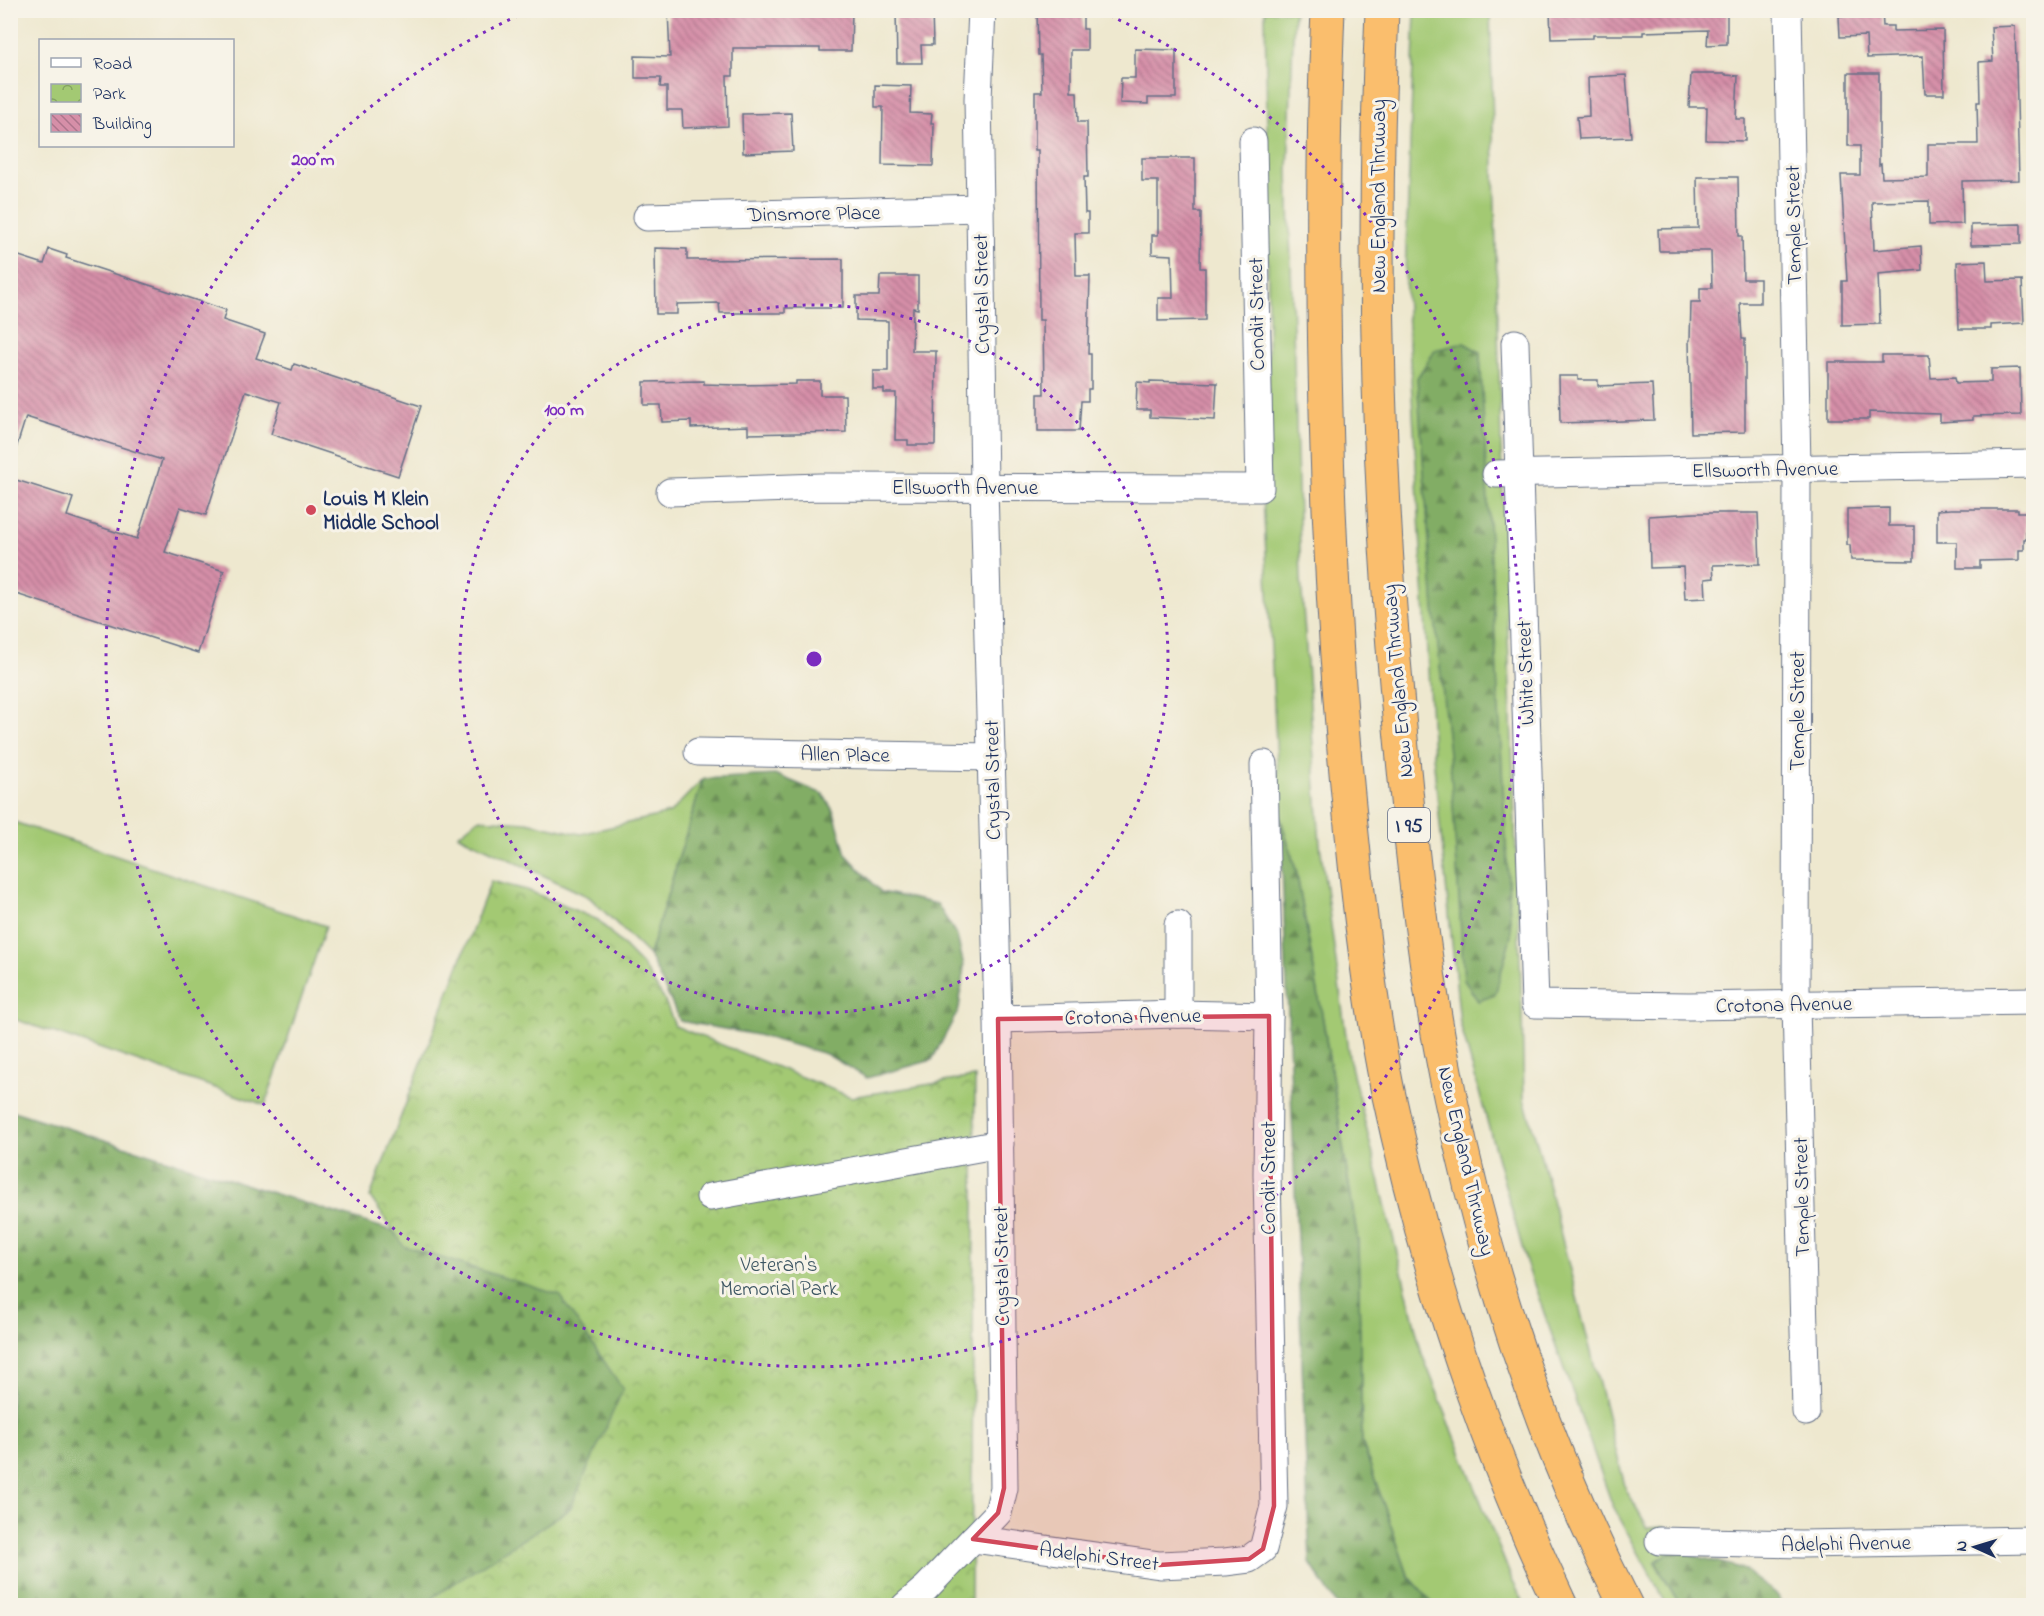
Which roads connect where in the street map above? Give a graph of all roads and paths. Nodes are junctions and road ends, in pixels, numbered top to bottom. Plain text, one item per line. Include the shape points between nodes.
1 (982, 10) edge
2 (1328, 10) edge
3 (1382, 10) edge
4 (1788, 10) edge
5 (1253, 141) dead end
6 (980, 208) junction
7 (647, 217) dead end
8 (1515, 343) dead end
9 (2034, 464) edge
10 (1797, 468) junction
11 (1508, 474) junction
12 (984, 487) junction
13 (1260, 488) joint
14 (670, 492) dead end
15 (698, 752) dead end
16 (992, 757) junction
17 (1264, 764) dead end
18 (1178, 926) dead end
19 (2034, 1001) edge
20 (1535, 1004) joint
21 (1796, 1004) junction
22 (1178, 1014) junction
23 (1269, 1016) junction
24 (998, 1019) junction
25 (1000, 1144) junction
26 (710, 1197) dead end
27 (1806, 1412) dead end
28 (973, 1539) junction
29 (2034, 1540) edge
30 (1659, 1541) dead end
31 (1225, 1562) joint
32 (904, 1605) edge
33 (1561, 1605) edge
34 (1626, 1605) edge

1 - 6 street, Crystal Street via 978,99
2 - 33 highway via 1323,313 1332,570 1351,826 1372,999 1405,1168 1451,1332 1510,1492
3 - 34 highway, New England Thruway / I 95 via 1377,245 1383,493 1404,773 1434,1012 1468,1179 1518,1346 1580,1507
4 - 10 street, Temple Street
5 - 13 street, Condit Street
6 - 7 street, Dinsmore Place
6 - 12 street, Crystal Street
8 - 11 street, White Street
9 - 10 street, Ellsworth Avenue
10 - 11 street, Ellsworth Avenue
10 - 21 street, Temple Street
11 - 20 street, White Street
12 - 13 street, Ellsworth Avenue
12 - 14 street, Ellsworth Avenue
12 - 16 street, Crystal Street
15 - 16 street, Allen Place
16 - 24 street, Crystal Street
17 - 23 street, Condit Street
18 - 22 street
19 - 21 street, Crotona Avenue
20 - 21 street, Crotona Avenue
21 - 27 street, Temple Street
22 - 23 street, Crotona Avenue
22 - 24 street, Crotona Avenue
23 - 31 street, Condit Street via 1267,1174 1274,1506 1263,1549 1249,1559
24 - 25 street, Crystal Street
25 - 26 street
25 - 28 street, Crystal Street via 1004,1488 998,1513
28 - 31 street, Adelphi Street via 1160,1565
28 - 32 street, Crystal Street
29 - 30 street, Adelphi Avenue via 1801,1544

